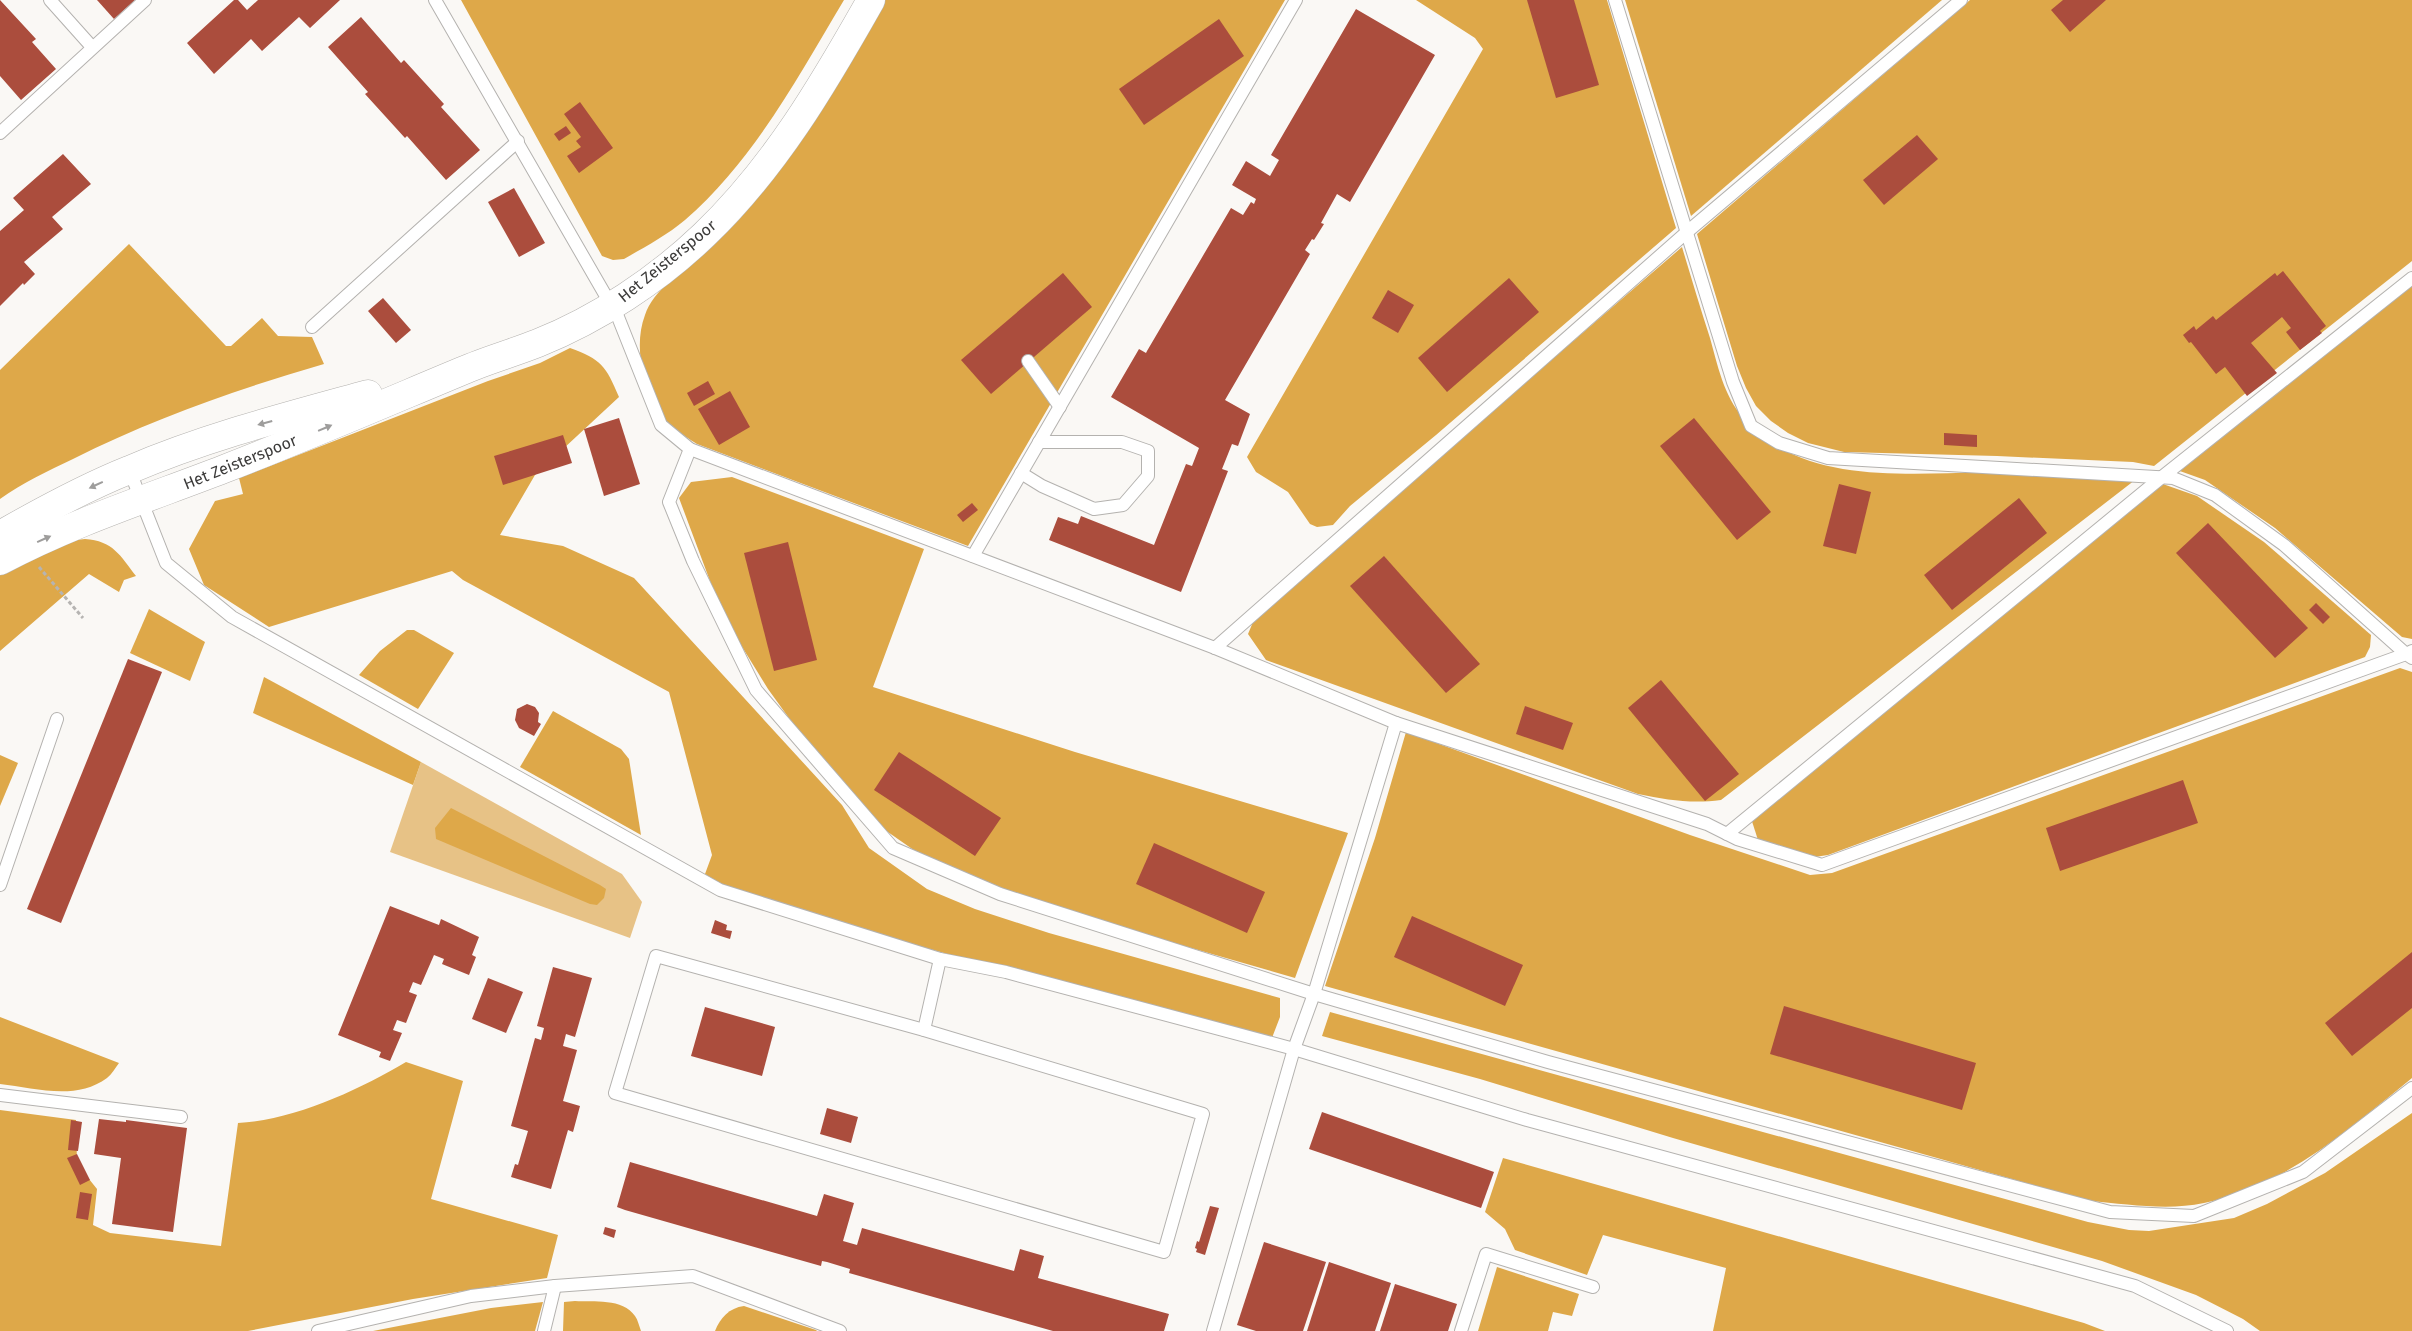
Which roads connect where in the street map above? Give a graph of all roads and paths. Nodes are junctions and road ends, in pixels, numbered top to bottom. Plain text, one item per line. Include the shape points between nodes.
1 (50, 0) edge
2 (145, 0) edge
3 (435, 0) edge
4 (872, 0) edge
5 (1296, 0) edge
6 (1615, 0) edge
7 (1961, 0) edge
8 (92, 47) junction
9 (0, 133) edge
10 (518, 142) junction
11 (1687, 232) junction
12 (2412, 278) edge
13 (611, 306) junction
14 (312, 327) dead end
15 (1028, 362) dead end
16 (480, 363) junction
17 (1060, 407) junction
18 (1039, 442) junction
19 (690, 449) junction
20 (129, 470) junction
21 (1021, 474) junction
22 (2162, 477) junction
23 (140, 501) junction
24 (7, 548) edge
25 (973, 556) junction
26 (83, 618) dead end
27 (1215, 648) junction
28 (2410, 654) edge
29 (57, 719) dead end
30 (1396, 723) junction
31 (1727, 834) junction
32 (6, 853) edge
33 (0, 885) edge
34 (940, 959) junction
35 (1314, 994) junction
36 (924, 1030) junction
37 (1294, 1050) junction
38 (2412, 1088) edge
39 (0, 1095) edge
40 (181, 1117) dead end
41 (554, 1286) junction
42 (1592, 1287) dead end
43 (318, 1331) edge
44 (544, 1331) edge
45 (840, 1331) edge
46 (1213, 1331) edge
47 (1461, 1331) edge
48 (2227, 1331) edge

1 - 8 lane
2 - 8 lane
3 - 10 lane
4 - 13 street, Het Zeisterspoor via 823,86 746,193 702,237
5 - 17 lane
6 - 11 lane
7 - 11 lane
8 - 9 lane
10 - 13 lane
10 - 14 lane
11 - 22 lane via 1751,426 1779,444 1828,458
11 - 27 lane
12 - 22 lane
13 - 16 street, Het Zeisterspoor via 539,342
13 - 19 lane via 661,425
15 - 17 lane
16 -> 20 street, Het Zeisterspoor via 249,427
23 -> 16 street, Het Zeisterspoor
17 - 18 lane
18 - 21 lane
18 - 21 lane via 1122,442 1148,451 1148,476 1123,506 1094,509
19 - 25 lane
19 - 35 lane via 669,502 693,561 756,690 893,848 1000,894
20 - 23 lane
20 -> 24 street, Het Zeisterspoor via 40,512
21 - 25 lane
22 - 28 lane via 2173,478 2215,496 2277,540
22 - 31 lane
24 -> 23 street, Het Zeisterspoor
23 - 34 lane via 166,563 232,616 720,890
24 - 26 path via 42,569
25 - 27 lane
27 - 30 lane
28 - 31 lane via 1822,865 1737,840
29 - 32 lane
30 - 31 lane via 1707,824
30 - 35 lane
32 - 33 lane
34 - 36 lane
34 - 37 lane via 1006,972
35 - 37 lane
35 - 38 lane via 1548,1062 2110,1212 2194,1216 2303,1172
36 - 36 lane via 1203,1114 1164,1252 616,1093 656,956
37 - 46 lane
37 - 48 lane via 1527,1120 2135,1286
39 - 40 lane
41 - 43 lane via 471,1296
41 - 44 lane
41 - 45 lane via 694,1276
42 - 47 lane via 1486,1254

